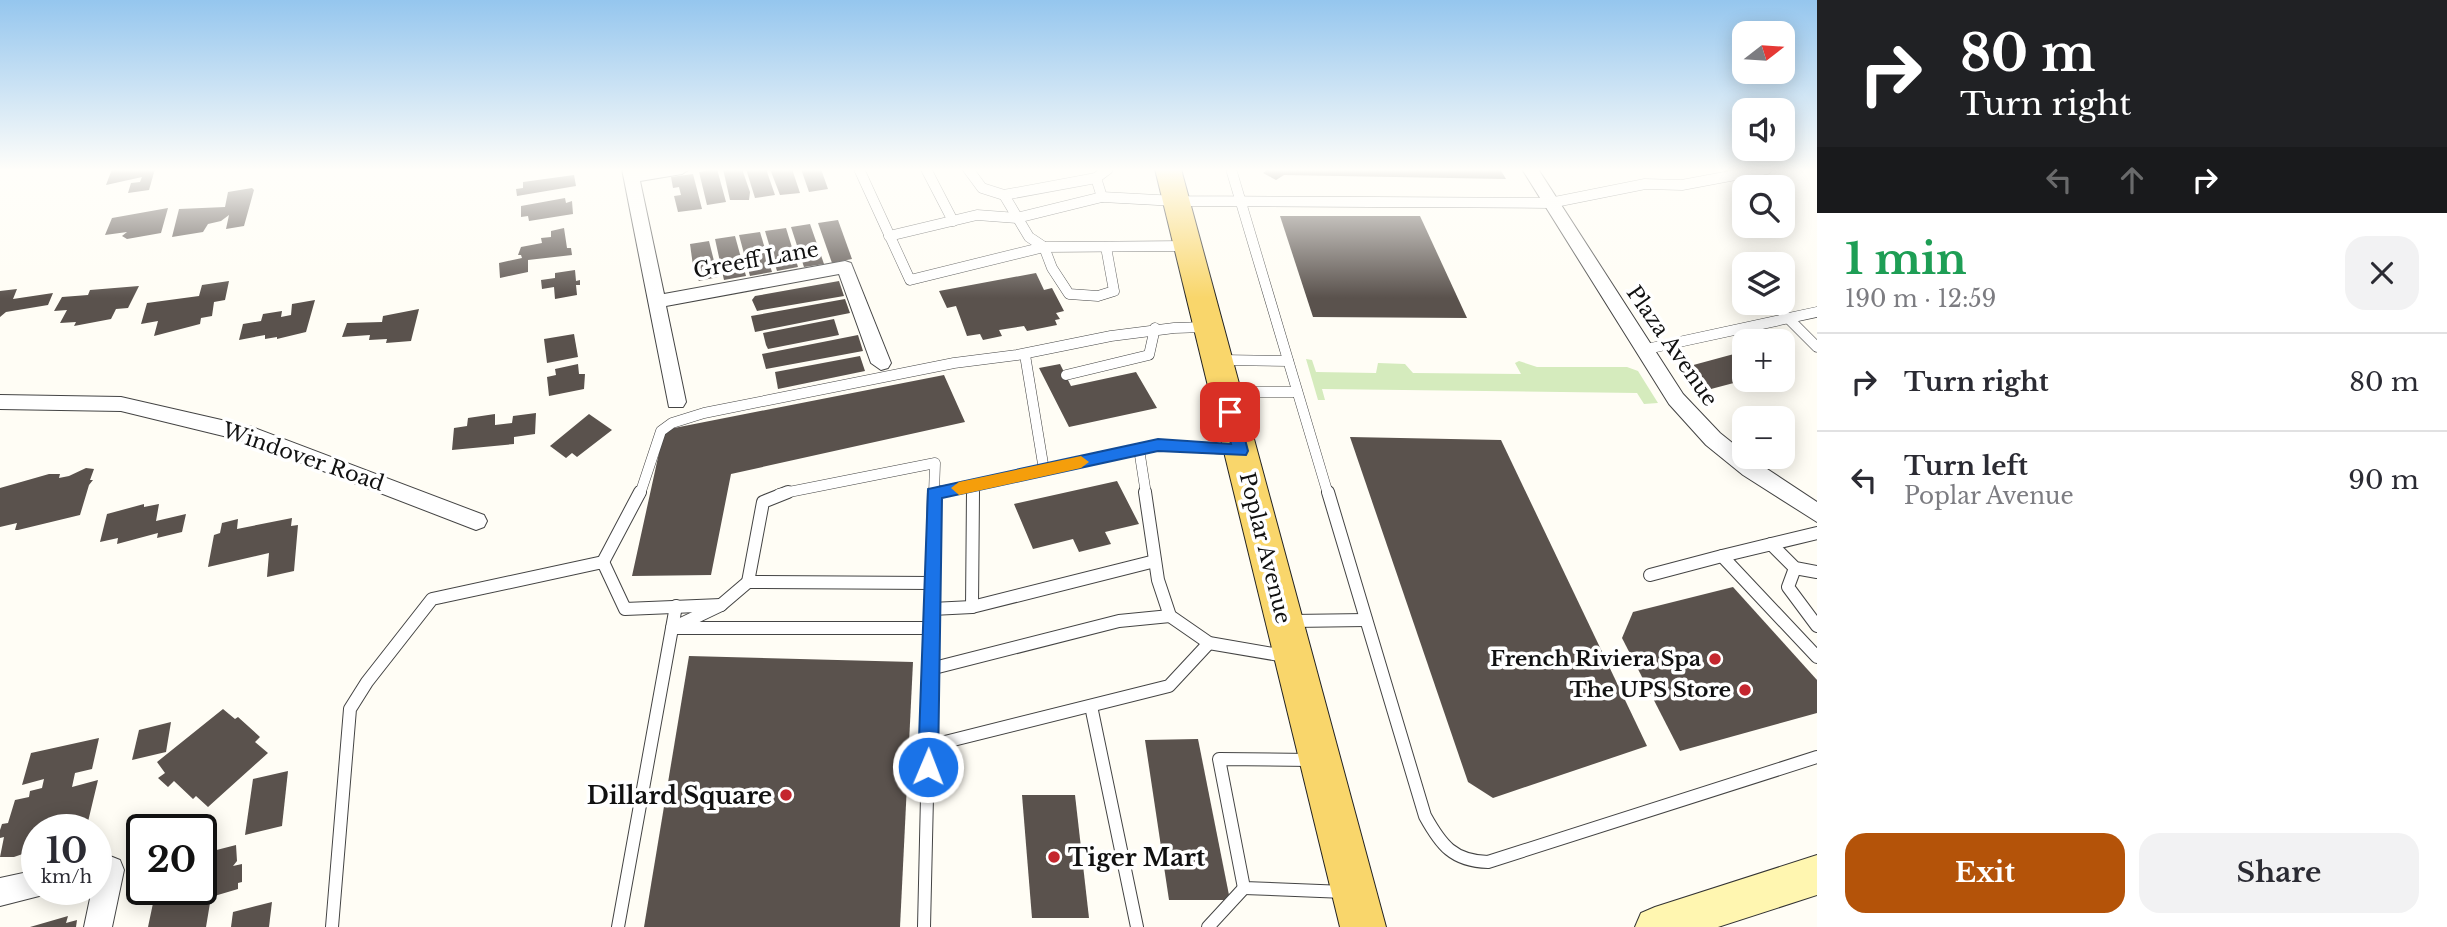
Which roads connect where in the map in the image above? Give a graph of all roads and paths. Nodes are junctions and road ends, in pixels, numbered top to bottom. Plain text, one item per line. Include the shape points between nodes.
1 (639, 212) edge
2 (878, 212) edge
3 (948, 212) edge
4 (1014, 212) edge
5 (1040, 212) edge
6 (1179, 212) edge
7 (1244, 212) edge
8 (1556, 212) edge
9 (1017, 218) junction
10 (953, 221) junction
11 (889, 236) junction
12 (1188, 246) junction
13 (1044, 247) junction
14 (1106, 247) junction
15 (657, 301) junction
16 (1817, 312) edge
17 (1788, 318) junction
18 (1156, 328) junction
19 (1817, 347) edge
20 (1642, 350) junction
21 (1025, 355) junction
22 (1217, 360) junction
23 (1288, 361) junction
24 (881, 363) dead end
25 (1066, 375) dead end
26 (1045, 380) dead end
27 (1031, 383) junction
28 (1297, 392) junction
29 (0, 402) edge
30 (676, 402) dead end
31 (1139, 449) junction
32 (1240, 451) junction
33 (1044, 470) junction
34 (973, 485) junction
35 (934, 494) junction
36 (1817, 513) edge
37 (476, 521) dead end
38 (1817, 533) edge
39 (1771, 544) junction
40 (1722, 556) junction
41 (1155, 561) junction
42 (603, 562) junction
43 (1795, 568) junction
44 (1817, 572) edge
45 (1650, 575) dead end
46 (748, 582) junction
47 (932, 583) junction
48 (721, 605) junction
49 (676, 606) junction
50 (972, 607) junction
51 (932, 610) junction
52 (1170, 615) junction
53 (1366, 620) junction
54 (1284, 621) junction
55 (1817, 626) edge
56 (673, 628) junction
57 (931, 628) junction
58 (1209, 643) junction
59 (1817, 657) edge
60 (1294, 658) junction
61 (930, 669) junction
62 (1091, 706) junction
63 (929, 746) junction
64 (1817, 757) edge
65 (1320, 760) junction
66 (1817, 875) edge
67 (21, 887) edge
68 (1244, 888) junction
69 (0, 891) edge
70 (1354, 892) junction
71 (103, 905) edge
72 (98, 927) edge
73 (332, 927) edge
74 (618, 927) edge
75 (924, 927) edge
76 (1138, 927) edge
77 (1208, 927) edge
78 (1363, 927) edge
79 (1655, 927) edge

1 - 15 street
2 - 11 lane
3 - 10 lane
4 - 9 lane
5 - 9 lane
6 - 12 main road, Poplar Avenue
7 - 23 lane
8 - 20 street, Plaza Avenue
9 - 10 lane via 977,215
9 - 13 lane via 1029,237
10 - 11 lane
11 - 13 lane via 909,280
12 - 14 lane
12 - 22 main road, Poplar Avenue
13 - 14 lane
13 - 14 lane via 1069,294 1098,296 1114,291
15 - 24 street, Greeff Lane via 845,267
15 - 30 street
16 - 17 lane
17 - 19 lane
17 - 20 lane
18 - 21 lane
18 - 22 lane
18 - 25 lane via 1149,355
20 - 36 street, Plaza Avenue via 1676,399 1713,439
21 - 27 lane
21 - 42 lane via 954,363 672,423 662,431 639,496
22 - 23 lane
22 - 28 lane
22 - 32 main road, Poplar Avenue
23 - 28 lane
26 - 27 lane
27 - 33 lane
28 - 53 lane
29 - 37 street, Windover Road via 121,404 252,435
31 - 32 lane via 1158,445
31 - 33 lane
31 - 41 lane
32 - 54 main road, Poplar Avenue
33 - 34 lane
34 - 35 lane
34 - 50 lane
35 - 46 lane via 935,463 779,494 763,502
35 - 47 lane
38 - 39 lane
39 - 40 lane
39 - 43 lane
40 - 45 lane
40 - 59 lane
41 - 50 lane
41 - 52 lane
42 - 49 lane via 625,609
42 - 73 lane via 432,599 367,682 350,709
43 - 44 lane
43 - 55 lane via 1788,587
46 - 47 lane
46 - 48 lane
47 - 51 lane
48 - 49 lane
48 - 56 lane
49 - 56 lane
50 - 51 lane
51 - 57 lane
52 - 58 lane
52 - 61 lane via 1119,621
53 - 54 lane
53 - 64 lane via 1425,816 1452,857 1489,862
54 - 60 main road, Poplar Avenue
56 - 57 lane
56 - 74 lane
57 - 61 lane
58 - 60 lane
58 - 62 lane via 1169,686
60 - 65 main road, Poplar Avenue
61 - 63 lane
62 - 63 lane
62 - 76 lane
63 - 75 lane
65 - 68 lane via 1219,760
65 - 70 main road, Poplar Avenue
66 - 79 main road
67 - 69 street
68 - 70 lane
68 - 77 lane
70 - 78 main road, Poplar Avenue
71 - 72 street

